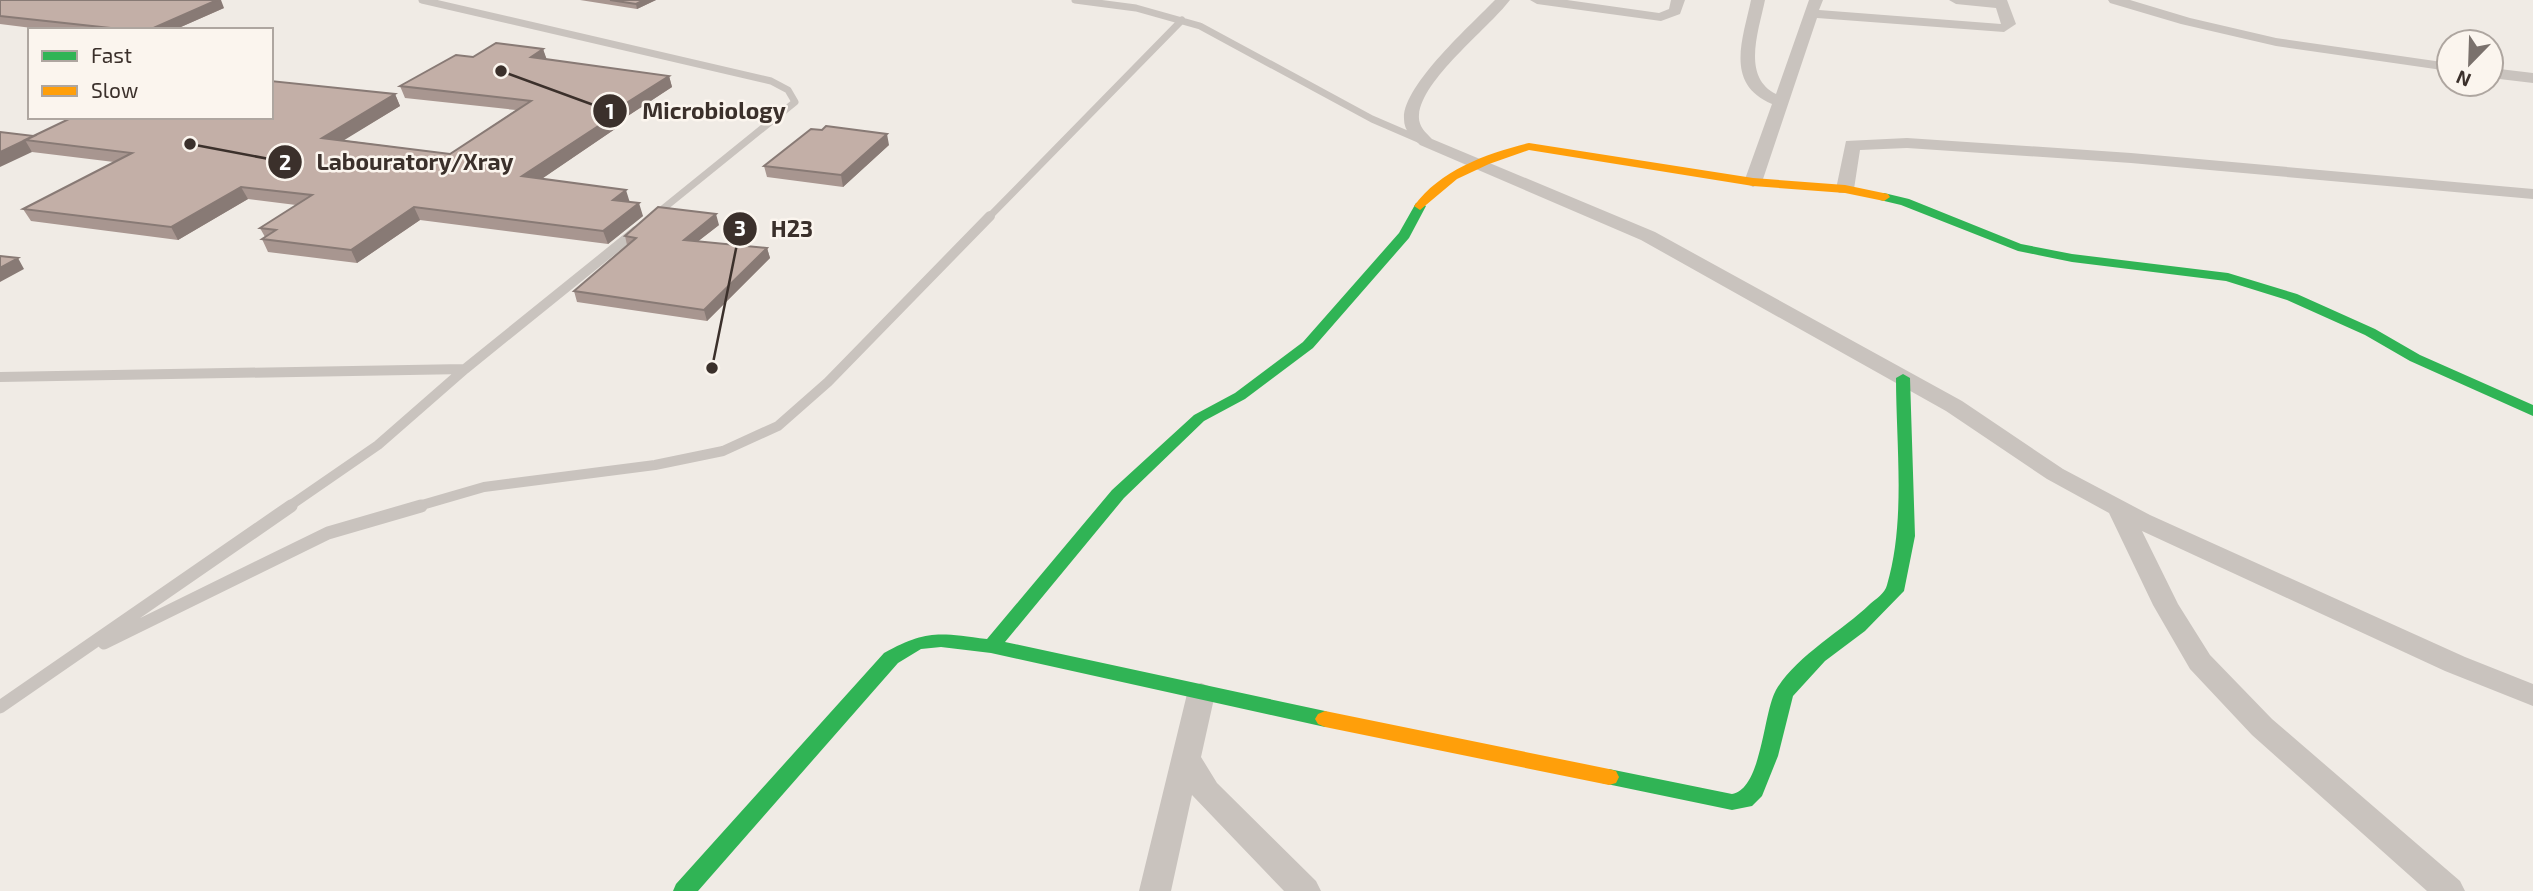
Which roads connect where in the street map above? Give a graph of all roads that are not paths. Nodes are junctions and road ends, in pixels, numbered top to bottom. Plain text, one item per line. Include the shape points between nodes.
1 (422, 0) edge
2 (1075, 0) edge
3 (1503, 0) edge
4 (1537, 0) edge
5 (1662, 0) edge
6 (1758, 0) edge
7 (1956, 0) edge
8 (2115, 0) edge
9 (1677, 1) edge
10 (2001, 2) edge
11 (1814, 7) edge
12 (1182, 20) junction
13 (2435, 65) edge
14 (2505, 75) edge
15 (2533, 78) edge
16 (1782, 102) junction
17 (1426, 142) junction
18 (1478, 164) junction
19 (1753, 182) junction
20 (1845, 189) junction
21 (2533, 194) edge
22 (465, 369) junction
23 (0, 377) edge
24 (1903, 378) junction
25 (2533, 411) edge
26 (2118, 508) junction
27 (991, 646) junction
28 (74, 658) junction
29 (1201, 694) junction
30 (2533, 695) edge
31 (0, 707) edge
32 (1186, 758) junction
33 (684, 891) edge
34 (1155, 891) edge
35 (1305, 891) edge
36 (2449, 891) edge

1 - 22 lane via 771,81 788,90 795,102
2 - 12 lane
3 - 17 street via 1421,87 1411,116 1414,130
4 - 9 street via 1661,16 1675,11
5 - 9 street
6 - 16 street via 1748,69 1752,83 1762,93
7 - 10 street
8 - 13 street via 2276,42
10 - 11 street via 2009,24 2004,28
11 - 16 street
12 - 17 lane via 1372,119
12 - 28 lane via 828,382 778,426 723,451 655,465 484,487 328,534
14 - 15 street
16 - 19 street
17 - 18 street
18 - 19 street via 1530,146
18 - 24 street via 1648,236
18 - 27 street via 1427,194 1404,235 1308,345 1240,396 1199,418 1118,494
19 - 20 street
20 - 21 street via 1852,145 1907,143
20 - 25 street via 1905,202 2018,247 2228,277 2292,297
22 - 23 lane
22 - 28 lane via 378,445
24 - 26 street via 1954,406 2055,474
24 - 29 street via 1906,536 1895,591 1859,626 1818,656 1784,692 1769,756 1755,790 1745,800 1719,799
26 - 30 street via 2442,658
26 - 36 street via 2200,662 2262,727
27 - 29 street
27 - 33 street via 941,640 917,643 891,657
28 - 31 lane
29 - 32 street
32 - 34 street
32 - 35 street via 1206,792

